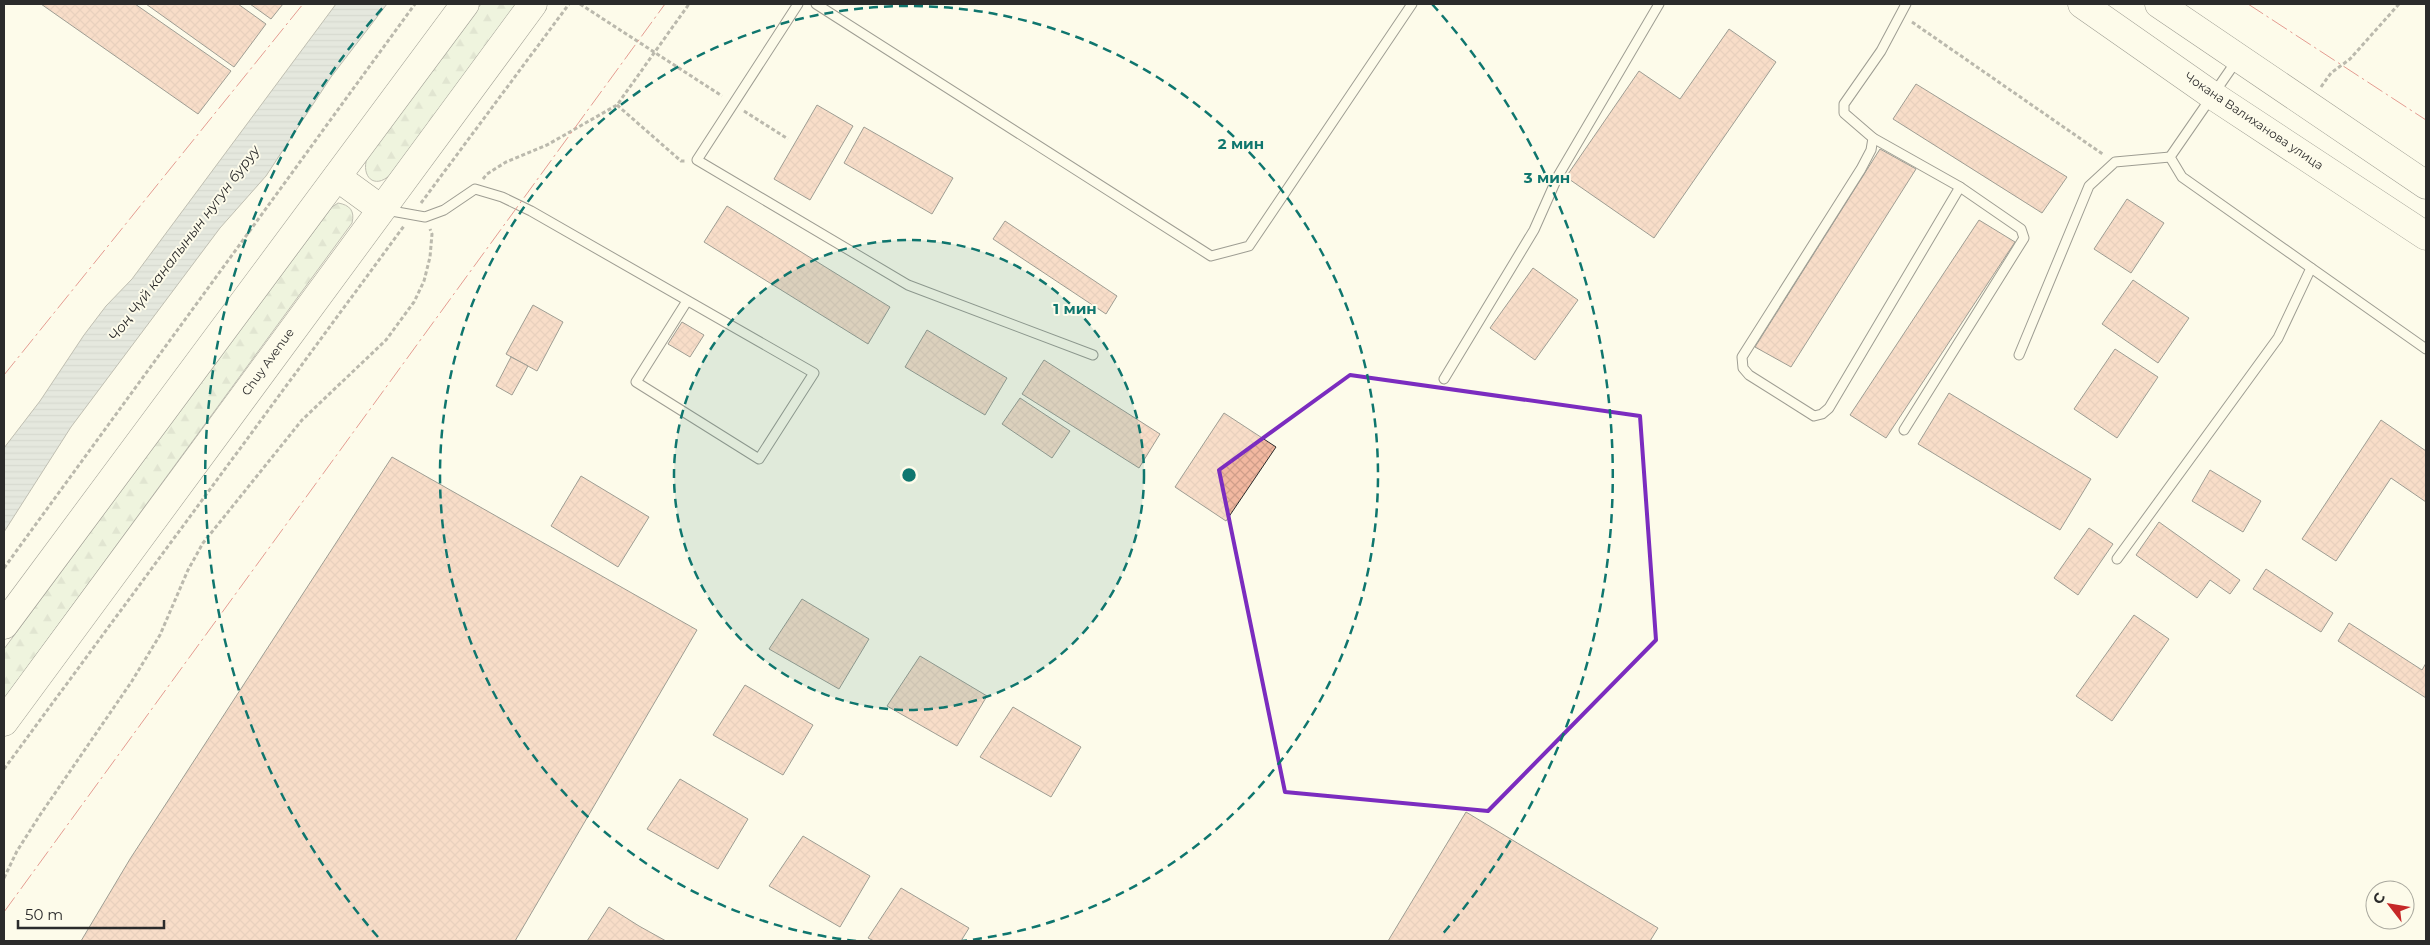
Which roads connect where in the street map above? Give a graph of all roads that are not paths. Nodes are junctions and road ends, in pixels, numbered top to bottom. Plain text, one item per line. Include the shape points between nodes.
1 (465, 4) edge
2 (533, 4) edge
3 (798, 4) edge
4 (816, 4) edge
5 (1412, 4) edge
6 (1659, 4) edge
7 (1906, 4) edge
8 (2082, 4) edge
9 (2159, 4) edge
10 (2238, 58) junction
11 (2212, 95) junction
12 (1873, 138) junction
13 (2170, 157) junction
14 (337, 178) junction
15 (2426, 185) edge
16 (1960, 187) junction
17 (381, 209) junction
18 (2426, 236) edge
19 (2311, 268) junction
20 (687, 300) junction
21 (2426, 349) edge
22 (1093, 355) dead end
23 (2019, 355) dead end
24 (1444, 379) dead end
25 (1904, 430) dead end
26 (2117, 558) dead end
27 (4, 625) edge
28 (4, 722) edge

1 - 14 main road
2 - 17 main road, Chuy Avenue
3 - 22 lane via 697,160 908,285
4 - 5 lane via 1210,256 1249,246
6 - 24 lane via 1558,176 1534,230
7 - 12 lane via 1881,50 1844,104 1844,113
8 - 11 main road, Чокана Валиханова улица
9 - 10 main road
10 - 11 lane
10 - 15 main road
11 - 13 lane
11 - 18 main road, Чокана Валиханова улица
12 - 16 lane
12 - 16 lane via 1872,150 1861,169 1742,357 1743,368 1749,375 1814,416 1829,408
13 - 19 lane via 2182,177
13 - 23 lane via 2115,162 2089,186
14 - 17 main road
14 - 27 main road
16 - 25 lane via 2021,229 2024,238
17 - 20 lane via 425,217 444,210 475,189 502,197
17 - 28 main road, Chuy Avenue
19 - 21 lane
19 - 26 lane via 2278,338
20 - 20 lane via 814,373 759,459 636,382

